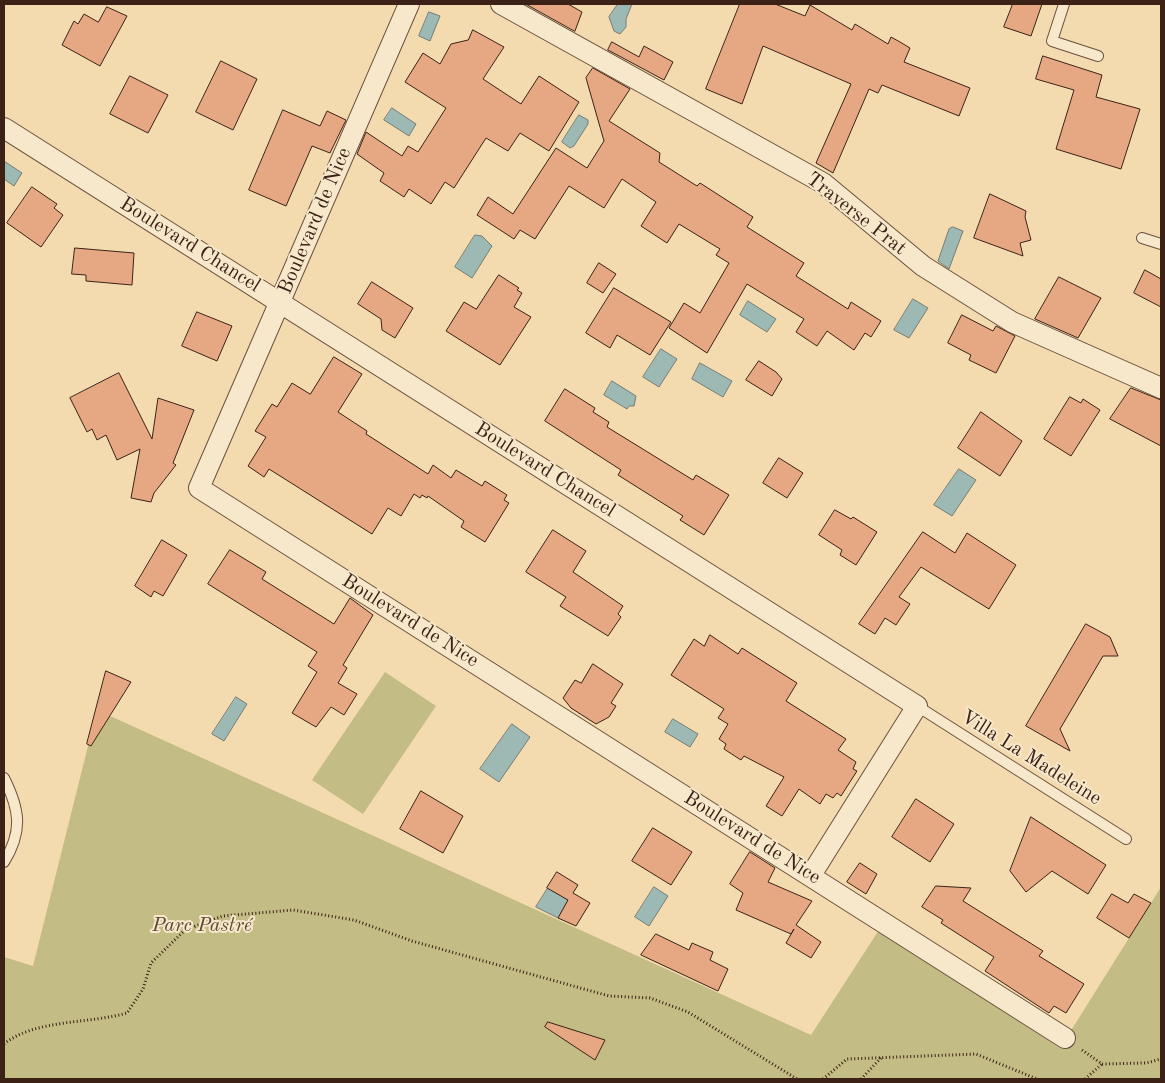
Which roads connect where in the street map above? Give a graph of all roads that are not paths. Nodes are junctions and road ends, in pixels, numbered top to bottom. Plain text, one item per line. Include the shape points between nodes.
1 (409, 4) edge
2 (501, 4) edge
3 (1064, 4) edge
4 (1098, 56) dead end
5 (4, 128) edge
6 (1142, 238) dead end
7 (1161, 244) edge
8 (280, 302) junction
9 (1161, 388) edge
10 (917, 706) junction
11 (4, 778) edge
12 (1126, 839) dead end
13 (4, 862) edge
14 (811, 875) junction
15 (1065, 1038) road end

1 - 8 street, Boulevard de Nice
2 - 9 street, Traverse Prat via 823,183 923,266 1012,322
3 - 4 lane via 1052,41
5 - 8 street, Boulevard Chancel
6 - 7 lane
8 - 10 street, Boulevard Chancel
8 - 14 street, Boulevard de Nice via 199,488
10 - 12 lane, Villa La Madeleine
10 - 14 street
11 - 13 lane via 13,797 17,834
14 - 15 street, Boulevard de Nice

